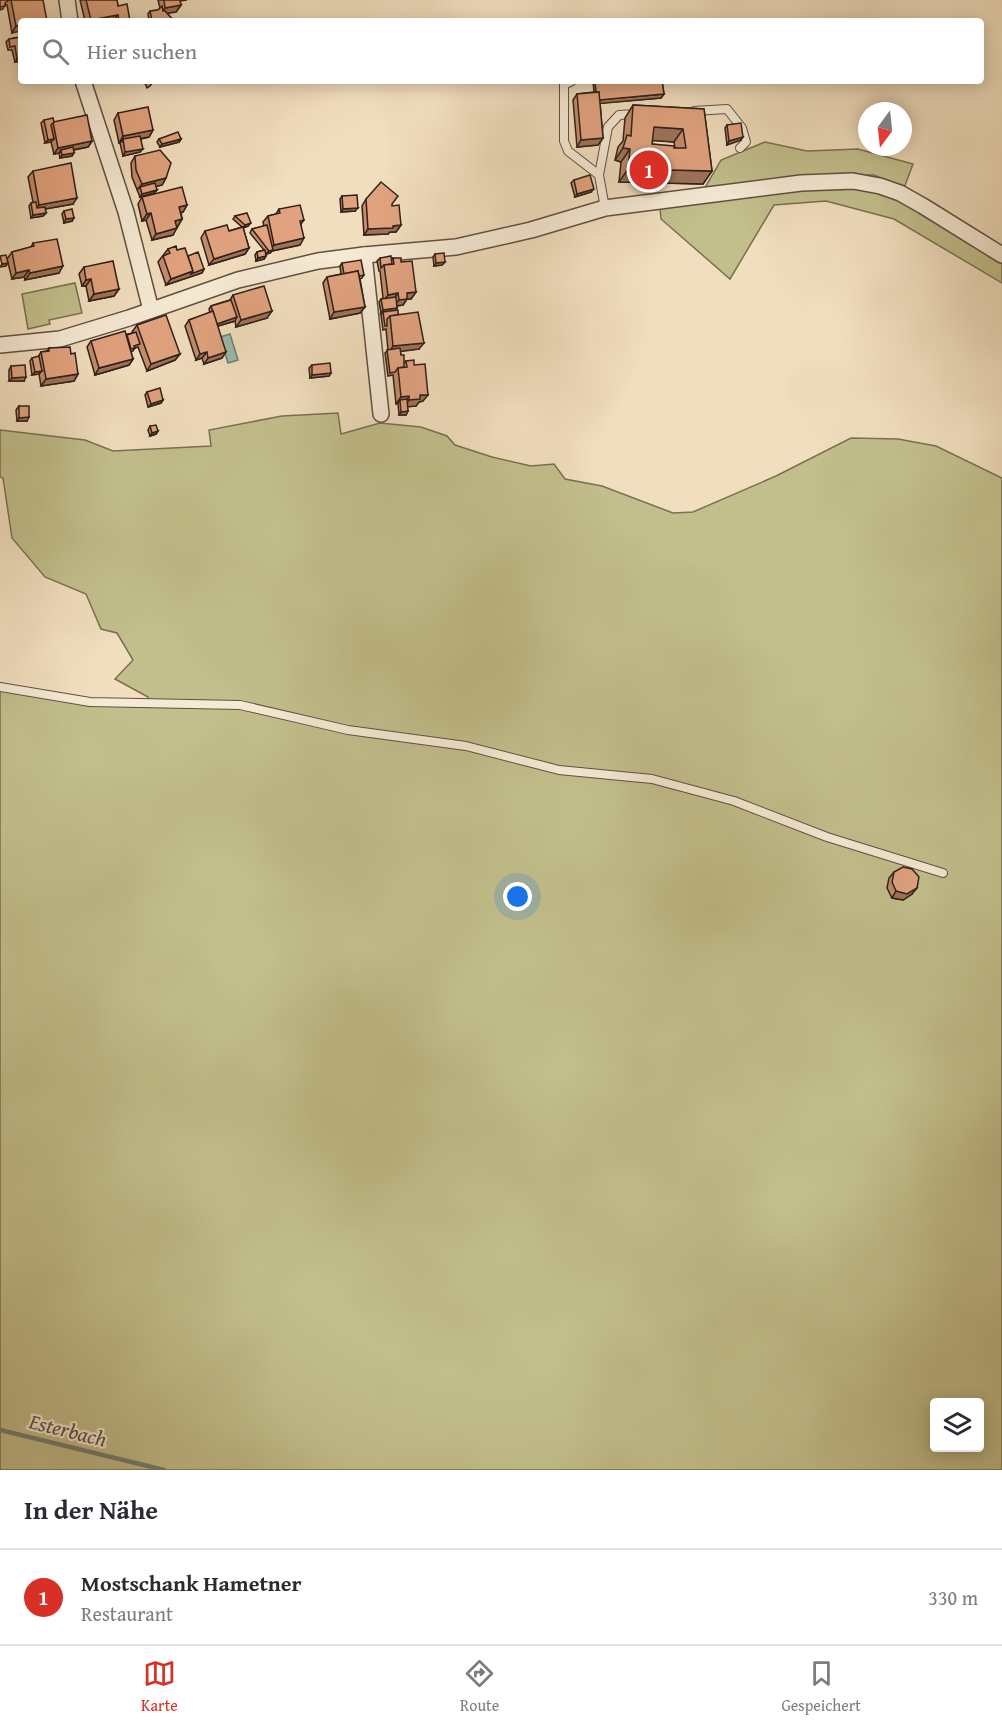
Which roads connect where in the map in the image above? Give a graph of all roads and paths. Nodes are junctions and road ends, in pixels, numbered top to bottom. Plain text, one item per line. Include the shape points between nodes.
1 (67, 0) edge
2 (70, 18) edge
3 (84, 84) edge
4 (566, 84) edge
5 (681, 112) edge
6 (647, 114) edge
7 (740, 148) dead end
8 (599, 175) junction
9 (605, 208) junction
10 (364, 255) junction
11 (1002, 255) edge
12 (151, 310) junction
13 (0, 345) edge
14 (381, 414) dead end
15 (0, 687) edge
16 (943, 873) dead end

1 - 2 street
3 - 12 street via 126,212
4 - 8 lane via 564,141 568,151
5 - 7 lane via 727,109 742,128 746,142
6 - 8 lane via 619,115 608,127
8 - 9 lane
9 - 10 street via 456,247
9 - 11 street via 801,183 853,181 900,194
10 - 12 street via 276,270
10 - 14 street
12 - 13 street via 60,339
15 - 16 lane via 90,702 240,705 348,730 466,746 559,770 652,779 734,801 827,837

